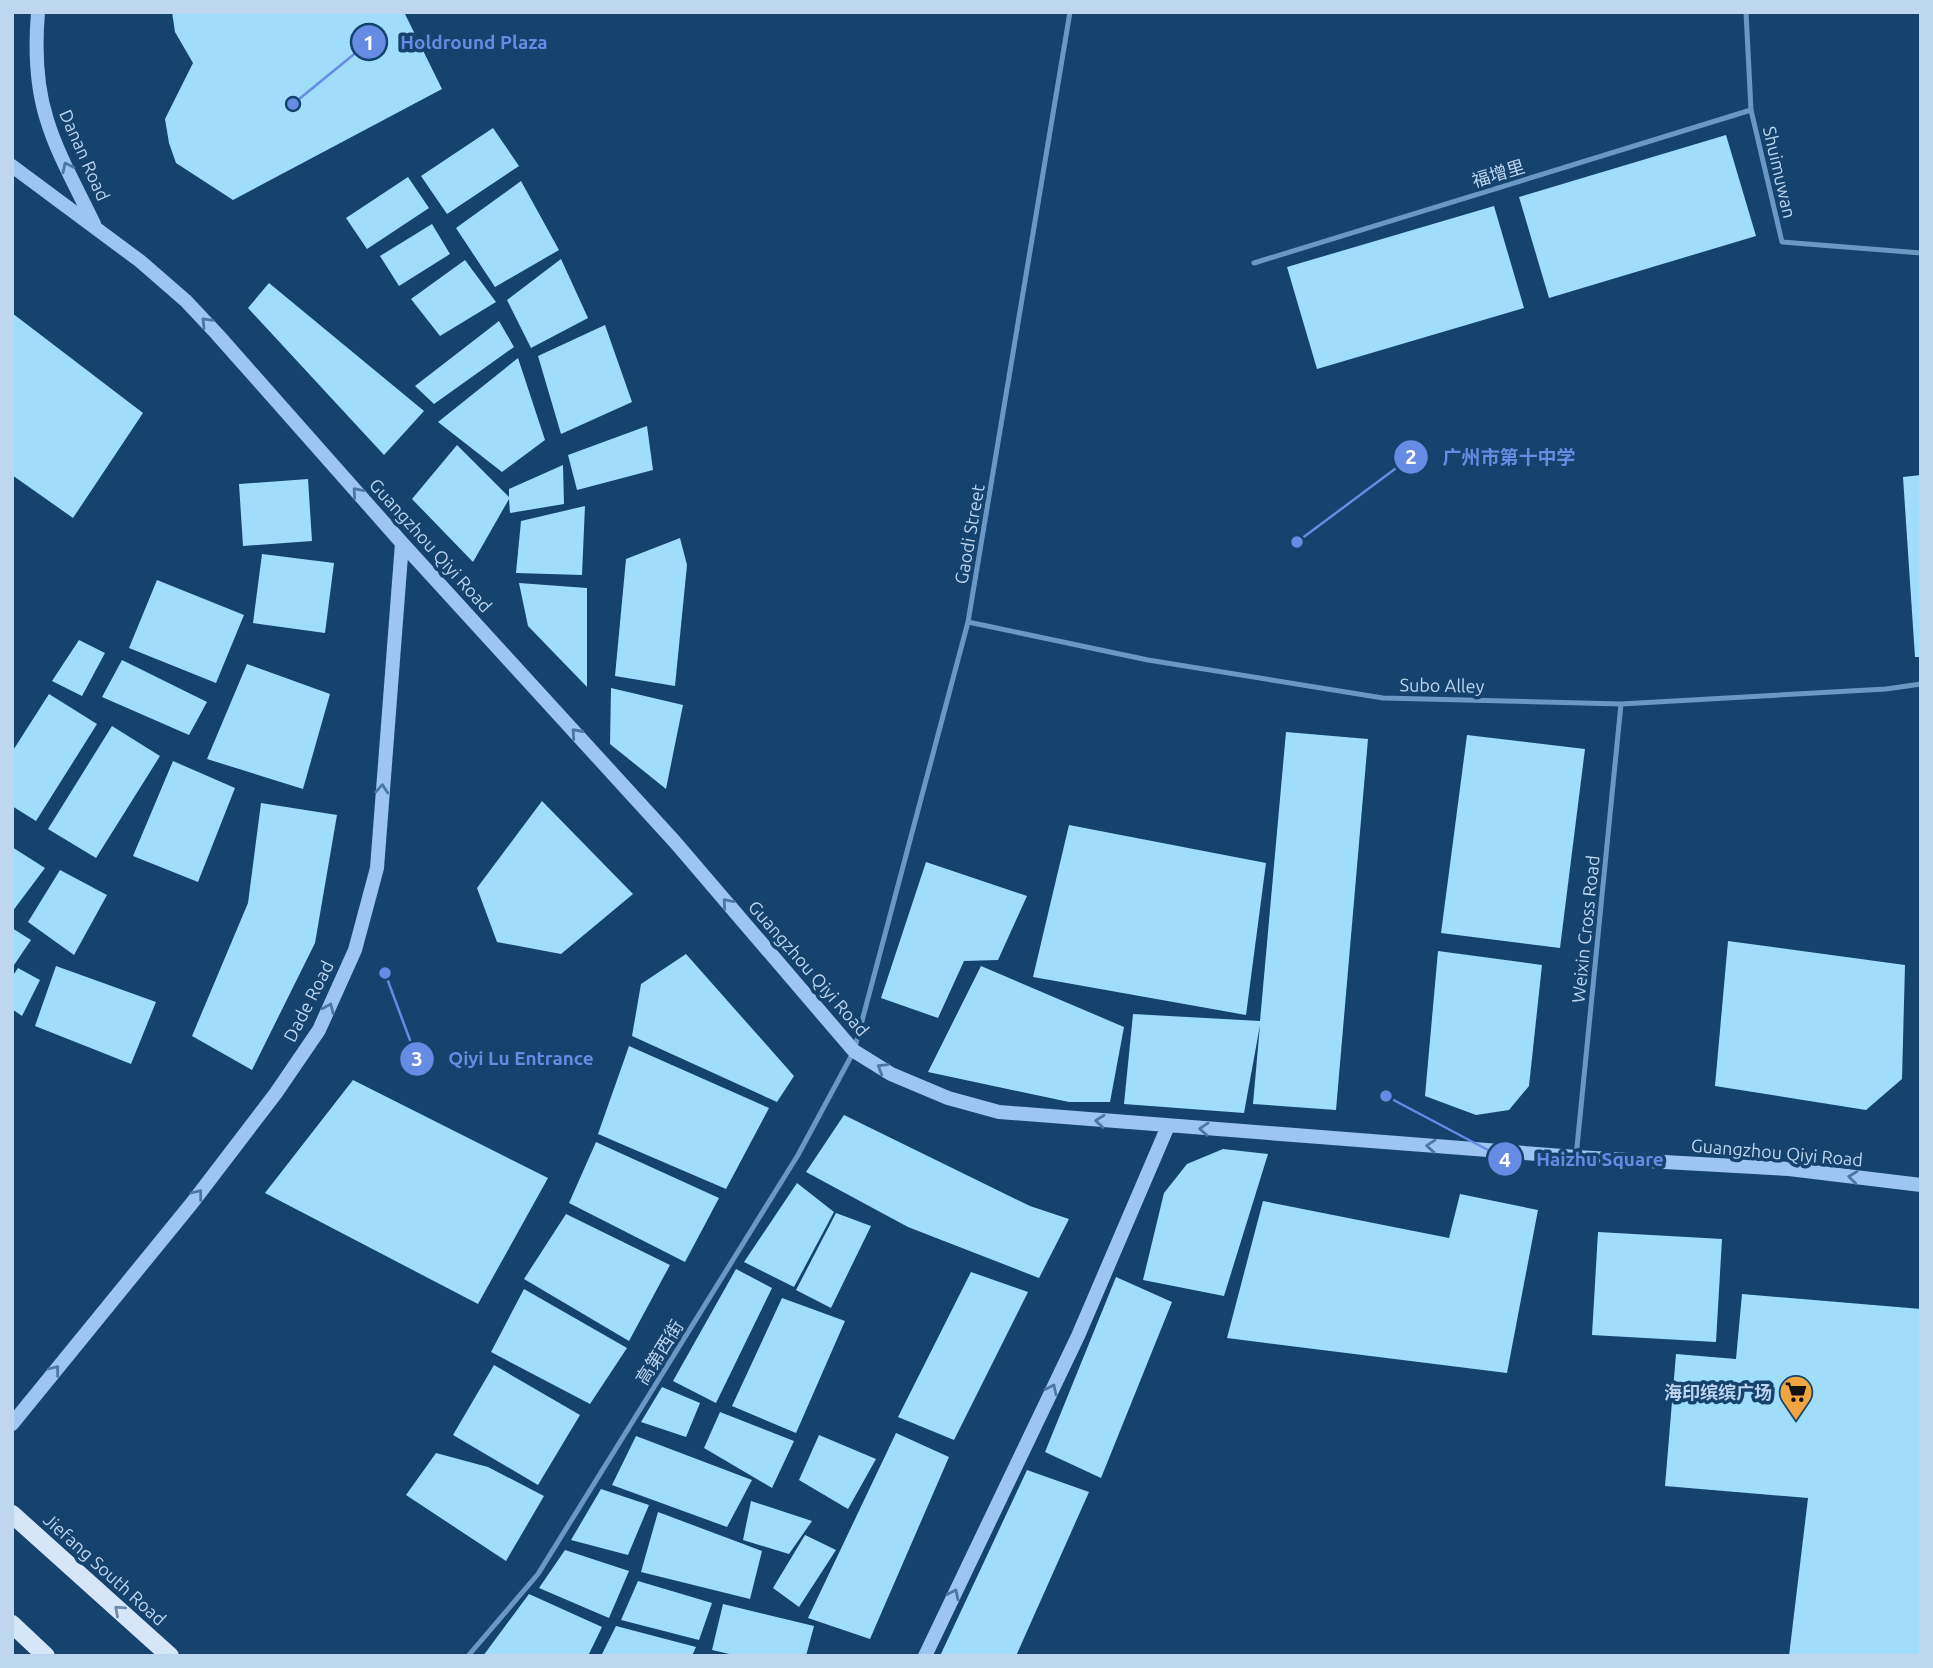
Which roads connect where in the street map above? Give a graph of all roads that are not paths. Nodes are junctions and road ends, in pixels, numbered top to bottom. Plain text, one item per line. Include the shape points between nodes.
1 (37, 12) edge
2 (1070, 12) edge
3 (1746, 12) edge
4 (1751, 110) junction
5 (12, 166) edge
6 (96, 229) junction
7 (1921, 253) edge
8 (1254, 263) dead end
9 (402, 543) junction
10 (968, 622) junction
11 (1921, 684) edge
12 (1621, 704) junction
13 (854, 1051) junction
14 (1168, 1126) junction
15 (1576, 1157) junction
16 (1921, 1185) edge
17 (12, 1424) edge
18 (12, 1514) edge
19 (12, 1624) edge
20 (46, 1656) edge
21 (170, 1656) edge
22 (468, 1656) edge
23 (925, 1656) edge

6 -> 1 main road, Danan Road via 47,121 37,64
2 - 10 lane, Gaodi Street
3 - 4 lane, Shuimuwan
4 - 7 lane, Shuimuwan via 1782,242
4 - 8 lane, 福增里
5 - 6 main road, Guangzhou Qiyi Road
9 -> 6 main road, Guangzhou Qiyi Road via 186,301
13 -> 9 main road, Guangzhou Qiyi Road via 675,842
17 -> 9 main road, Dade Road via 276,1093 319,1030 345,973 377,868
10 - 12 lane, Subo Alley via 1148,660 1383,698
10 - 13 lane, Gaodi Street
11 - 12 lane, Subo Alley via 1886,690
12 - 15 lane, Weixin Cross Road
14 -> 13 main road, Guangzhou Qiyi Road via 999,1112 948,1098 891,1074
13 - 22 lane, 高第西街 via 798,1155 538,1574
15 -> 14 main road, Guangzhou Qiyi Road
23 -> 14 main road via 1077,1336
16 -> 15 main road, Guangzhou Qiyi Road via 1789,1169
21 -> 18 main road, Jiefang South Road
19 - 20 main road

